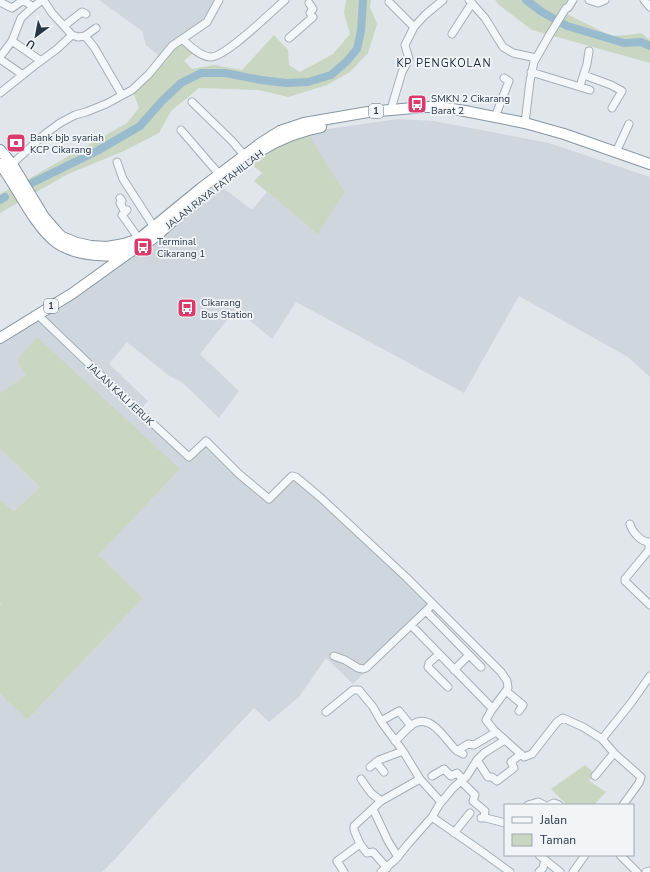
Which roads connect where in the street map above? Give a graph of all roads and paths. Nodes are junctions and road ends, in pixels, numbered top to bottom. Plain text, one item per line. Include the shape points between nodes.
1 (219, 0) edge
2 (285, 0) edge
3 (443, 0) edge
4 (574, 0) edge
5 (589, 0) edge
6 (606, 0) edge
7 (644, 0) edge
8 (309, 1) edge
9 (0, 2) edge
10 (389, 2) dead end
11 (471, 2) edge
12 (33, 7) junction
13 (650, 8) edge
14 (86, 14) dead end
15 (64, 26) junction
16 (414, 27) junction
17 (96, 28) dead end
18 (452, 34) dead end
19 (72, 35) junction
20 (85, 36) junction
21 (289, 38) dead end
22 (182, 39) junction
23 (12, 41) junction
24 (589, 51) dead end
25 (536, 58) junction
26 (1, 61) edge
27 (41, 61) junction
28 (531, 72) junction
29 (23, 75) junction
30 (584, 75) junction
31 (504, 78) dead end
32 (580, 86) junction
33 (590, 90) dead end
34 (0, 93) edge
35 (122, 95) junction
36 (192, 102) dead end
37 (612, 108) dead end
38 (391, 109) junction
39 (495, 117) junction
40 (525, 123) junction
41 (629, 124) dead end
42 (181, 130) dead end
43 (0, 150) edge
44 (616, 152) junction
45 (244, 156) junction
46 (117, 162) dead end
47 (650, 164) edge
48 (4, 168) edge
49 (650, 170) edge
50 (219, 174) junction
51 (120, 198) dead end
52 (41, 219) junction
53 (154, 227) junction
54 (134, 244) junction
55 (95, 255) junction
56 (101, 272) junction
57 (37, 314) junction
58 (0, 338) edge
59 (630, 524) dead end
60 (649, 543) edge
61 (433, 604) junction
62 (650, 605) edge
63 (426, 611) junction
64 (411, 625) junction
65 (439, 654) junction
66 (469, 655) junction
67 (334, 656) dead end
68 (481, 667) dead end
69 (454, 670) junction
70 (650, 676) edge
71 (448, 687) dead end
72 (506, 691) junction
73 (490, 706) dead end
74 (520, 710) dead end
75 (326, 712) dead end
76 (381, 721) junction
77 (411, 726) junction
78 (496, 732) junction
79 (602, 739) junction
80 (505, 740) junction
81 (395, 741) junction
82 (403, 751) junction
83 (614, 753) junction
84 (521, 754) junction
85 (477, 760) junction
86 (376, 762) junction
87 (370, 767) dead end
88 (384, 772) dead end
89 (432, 776) dead end
90 (595, 776) dead end
91 (361, 779) dead end
92 (420, 779) junction
93 (462, 780) junction
94 (381, 801) junction
95 (441, 802) junction
96 (531, 804) edge
97 (542, 804) edge
98 (624, 804) edge
99 (373, 809) junction
100 (432, 817) junction
101 (468, 818) dead end
102 (504, 823) edge
103 (454, 833) junction
104 (360, 844) junction
105 (540, 856) edge
106 (585, 856) edge
107 (621, 856) edge
108 (398, 857) junction
109 (545, 860) junction
110 (384, 870) edge
111 (650, 871) edge
112 (344, 872) edge
113 (510, 872) edge
114 (539, 872) edge
115 (560, 872) edge
116 (573, 872) edge
117 (637, 872) edge
118 (646, 872) edge

1 - 22 street via 207,22
2 - 22 street via 235,44 215,56 202,54
3 - 16 street
4 - 25 street
5 - 6 street via 598,3
7 - 13 street
8 - 21 street via 313,9 310,13 312,17
9 - 12 street via 12,8 23,1
10 - 16 street
11 - 18 street
11 - 25 street via 485,18 503,47 513,53
12 - 15 street via 44,1
12 - 23 street via 21,18
14 - 15 street via 82,12
15 - 19 street
16 - 38 street via 405,46 409,59 402,72
17 - 20 street
19 - 20 street
19 - 27 street
20 - 35 street
22 - 35 street via 172,46 145,78
23 - 26 street
23 - 27 street
24 - 30 street
25 - 28 street
26 - 29 street
27 - 29 street
28 - 32 street
28 - 40 street
29 - 34 street
30 - 32 street
30 - 37 street via 623,92
31 - 39 street via 509,81
32 - 33 street
35 - 48 street via 56,126
36 - 45 street via 232,140
38 - 39 highway, JALAN RAYA FATAHILLAH / 1 via 439,107
38 - 45 highway, JALAN RAYA FATAHILLAH / 1 via 291,127 272,136
39 - 40 highway, JALAN RAYA FATAHILLAH / 1
40 - 44 highway, JALAN RAYA FATAHILLAH / 1
41 - 44 street
42 - 50 street
43 - 48 highway, 1
44 - 47 highway, JALAN RAYA FATAHILLAH / 1
45 - 50 highway, JALAN RAYA FATAHILLAH / 1
46 - 53 street via 123,180
48 - 52 highway, 1 via 16,179
49 - 54 highway, JALAN RAYA FATAHILLAH / 1 via 563,140 466,118 424,113 366,118 297,132 274,142 196,200 140,248
50 - 53 highway, JALAN RAYA FATAHILLAH / 1
51 - 54 street via 120,203 126,211 122,215
52 - 54 highway, 1 via 62,237 77,243 107,247
52 - 55 highway, 1 via 51,238 60,245 80,253
53 - 54 highway, JALAN RAYA FATAHILLAH / 1
54 - 55 highway, 1 via 106,255
54 - 56 highway, 1 via 113,265
55 - 56 highway via 100,263
56 - 57 highway, 1 via 73,293
57 - 58 highway, 1
57 - 61 street, JALAN KALI JERUK via 189,458 206,441 269,499 292,476 296,477
59 - 60 street via 630,528
60 - 62 street via 649,550 625,581
61 - 63 street
61 - 72 street via 501,672 507,681
63 - 64 street
63 - 66 street
64 - 65 street
64 - 67 street via 363,669
65 - 69 street
65 - 71 street via 428,667
66 - 68 street
66 - 69 street
69 - 73 street
70 - 79 street
72 - 74 street via 523,705
72 - 78 street via 486,720
75 - 76 street via 356,690 362,693
76 - 77 street via 399,711
76 - 81 street
77 - 78 street via 422,722 430,724 460,752 468,744 474,745
77 - 81 street
78 - 80 street
79 - 83 street
79 - 84 street via 584,727 563,718 532,754 524,757
80 - 84 street
80 - 85 street
81 - 82 street
82 - 86 street
82 - 92 street
83 - 90 street
83 - 98 street via 641,778
84 - 85 street via 511,762 514,768 497,781 488,777
85 - 93 street
86 - 87 street
86 - 88 street
89 - 93 street via 444,769 451,776 458,773
91 - 94 street
92 - 94 street
92 - 95 street
93 - 95 street
93 - 102 street via 475,795 474,801 485,811 482,818
94 - 99 street
95 - 100 street
96 - 97 street
99 - 104 street via 354,826
99 - 108 street
100 - 103 street
100 - 108 street
101 - 103 street
103 - 113 street
104 - 110 street via 367,853 374,852
104 - 112 street via 337,861
105 - 109 street
106 - 116 street
107 - 117 street
108 - 110 street
109 - 114 street
109 - 115 street
111 - 118 street

